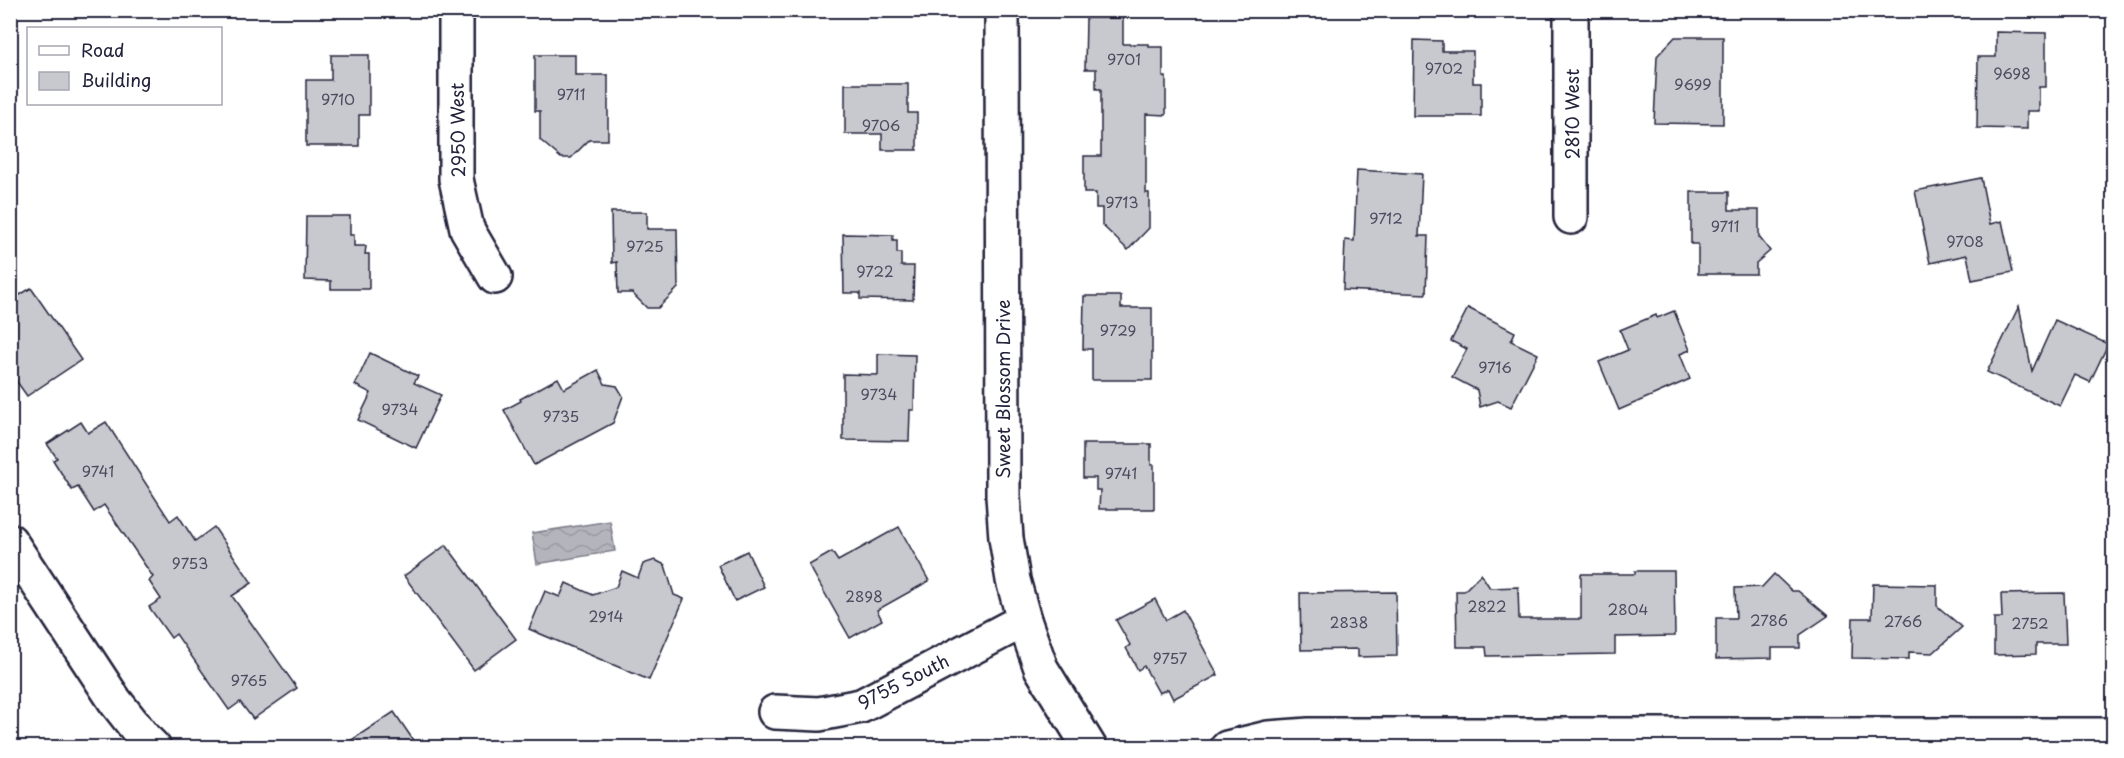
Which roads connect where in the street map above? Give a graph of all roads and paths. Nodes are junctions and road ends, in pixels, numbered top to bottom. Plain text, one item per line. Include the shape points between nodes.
1 (456, 10) edge
2 (1002, 10) edge
3 (1571, 10) edge
4 (1571, 217) dead end
5 (495, 277) dead end
6 (10, 541) edge
7 (1024, 620) junction
8 (775, 712) dead end
9 (2114, 735) edge
10 (153, 747) edge
11 (1090, 747) edge
12 (1227, 747) edge

1 - 5 street, 2950 West via 456,179 467,229
2 - 7 street, Sweet Blossom Drive via 1003,496 1013,580
3 - 4 street, 2810 West
6 - 10 street via 115,701
7 - 8 street, 9755 South via 861,706 819,714
7 - 11 street, Sweet Blossom Drive via 1041,668
9 - 12 street via 1309,735

